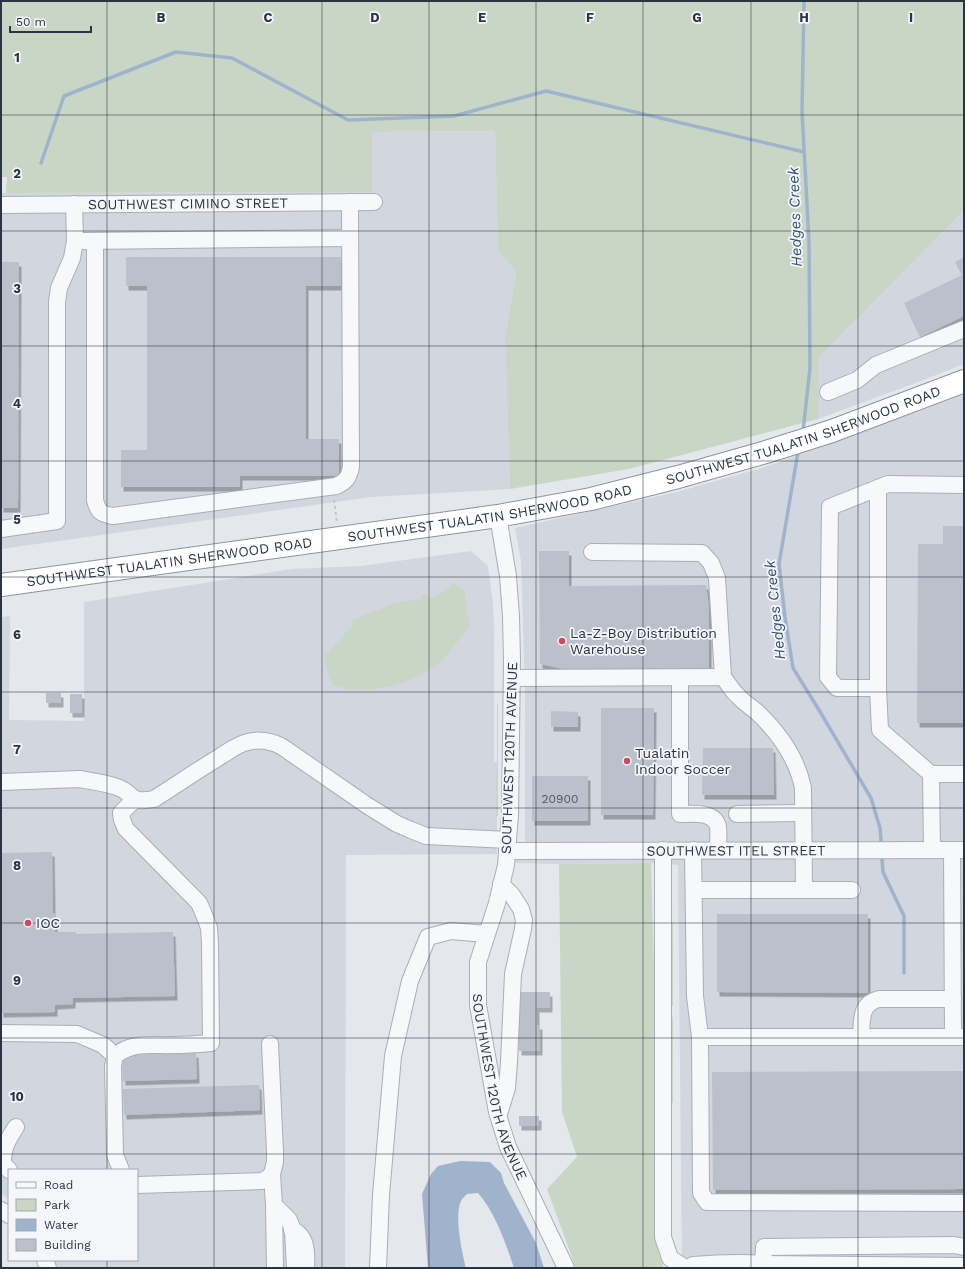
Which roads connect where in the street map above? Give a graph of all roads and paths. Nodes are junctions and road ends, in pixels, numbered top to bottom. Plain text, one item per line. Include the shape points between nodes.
1 (350, 202) junction
2 (374, 202) dead end
3 (74, 204) junction
4 (1, 205) edge
5 (350, 238) junction
6 (75, 240) junction
7 (95, 241) junction
8 (964, 329) edge
9 (964, 381) edge
10 (828, 392) dead end
11 (964, 485) edge
12 (333, 487) junction
13 (878, 488) junction
14 (498, 516) junction
15 (1, 529) edge
16 (340, 538) junction
17 (592, 552) dead end
18 (1, 586) edge
19 (723, 677) junction
20 (512, 678) junction
21 (680, 678) junction
22 (878, 688) junction
23 (932, 774) junction
24 (964, 774) edge
25 (1, 782) edge
26 (136, 800) junction
27 (803, 813) junction
28 (737, 814) dead end
29 (508, 845) junction
30 (663, 850) junction
31 (693, 850) junction
32 (718, 850) junction
33 (804, 850) junction
34 (932, 850) junction
35 (958, 850) edge
36 (501, 884) junction
37 (694, 890) junction
38 (804, 890) junction
39 (852, 890) dead end
40 (958, 898) edge
41 (486, 934) junction
42 (953, 999) junction
43 (1, 1033) edge
44 (700, 1037) junction
45 (862, 1037) junction
46 (958, 1037) edge
47 (270, 1044) dead end
48 (115, 1056) junction
49 (498, 1115) junction
50 (16, 1127) dead end
51 (3, 1142) edge
52 (8, 1169) edge
53 (121, 1169) edge
54 (272, 1174) junction
55 (138, 1185) edge
56 (964, 1203) edge
57 (274, 1205) junction
58 (274, 1230) junction
59 (293, 1230) junction
60 (964, 1247) edge
61 (764, 1264) junction
62 (964, 1266) edge
63 (275, 1268) edge
64 (296, 1268) edge
65 (306, 1268) edge
66 (378, 1268) edge
67 (566, 1268) edge
68 (685, 1268) edge
69 (690, 1268) edge

1 - 2 street, SOUTHWEST CIMINO STREET
1 - 3 street, SOUTHWEST CIMINO STREET
1 - 5 street
3 - 4 street, SOUTHWEST CIMINO STREET
3 - 6 street
5 - 7 street
5 - 12 street via 351,467 349,476 343,483
6 - 7 street
6 - 15 street via 72,258 59,288 57,302 57,521
7 - 12 street via 97,509 104,515 113,516
8 - 10 street via 876,365 857,380
9 - 14 highway, SOUTHWEST TUALATIN SHERWOOD ROAD via 832,431 766,452 591,499
11 - 13 street via 888,484
12 - 16 path
13 - 22 street
13 - 22 street via 830,507 828,677 836,688
14 - 16 highway, SOUTHWEST TUALATIN SHERWOOD ROAD
14 - 20 street, SOUTHWEST 120TH AVENUE via 508,576
16 - 18 highway, SOUTHWEST TUALATIN SHERWOOD ROAD
17 - 19 street via 702,553 711,563 718,578
19 - 21 street
19 - 27 street via 738,697 757,712 777,734 792,755 803,788
20 - 21 street
20 - 29 street, SOUTHWEST 120TH AVENUE
21 - 32 street via 680,814 707,815 715,820 718,827
22 - 23 street via 880,730
23 - 24 street
23 - 34 street
25 - 26 street via 87,780 116,786
26 - 29 street, SOUTHWEST ITEL STREET via 154,799 242,744 270,741 397,824 426,836
26 - 48 street via 121,814 126,829 199,903 209,928 211,1043 143,1045 121,1051
27 - 28 street
27 - 33 street
29 - 30 street, SOUTHWEST ITEL STREET
29 - 36 street, SOUTHWEST 120TH AVENUE
30 - 31 street, SOUTHWEST ITEL STREET
30 - 68 street via 663,1237 670,1258
31 - 32 street, SOUTHWEST ITEL STREET
31 - 37 street
32 - 33 street, SOUTHWEST ITEL STREET
33 - 34 street, SOUTHWEST ITEL STREET
33 - 38 street
34 - 35 street, SOUTHWEST ITEL STREET
35 - 40 street
36 - 41 street, SOUTHWEST 120TH AVENUE
36 - 49 street via 521,909 524,920 513,974 507,1088
37 - 38 street
37 - 44 street via 695,996
38 - 39 street
40 - 42 street
41 - 49 street, SOUTHWEST 120TH AVENUE via 478,962 478,1005
41 - 66 street via 451,931 428,937 410,981 393,1056 381,1195
42 - 45 street via 871,1001 862,1019
42 - 46 street
43 - 48 street via 77,1034 104,1045
44 - 45 street
44 - 56 street via 701,1193 707,1202
45 - 46 street
47 - 54 street via 275,1157
48 - 53 street via 115,1155
49 - 67 street, SOUTHWEST 120TH AVENUE via 508,1147
50 - 51 street
51 - 52 street via 3,1164
54 - 55 street via 262,1181
54 - 57 street
57 - 58 street
57 - 59 street via 289,1220
58 - 59 street
58 - 63 street
59 - 64 street
59 - 65 street via 300,1234 305,1246
60 - 61 street via 764,1247
61 - 62 street
61 - 69 street via 710,1263 693,1265

